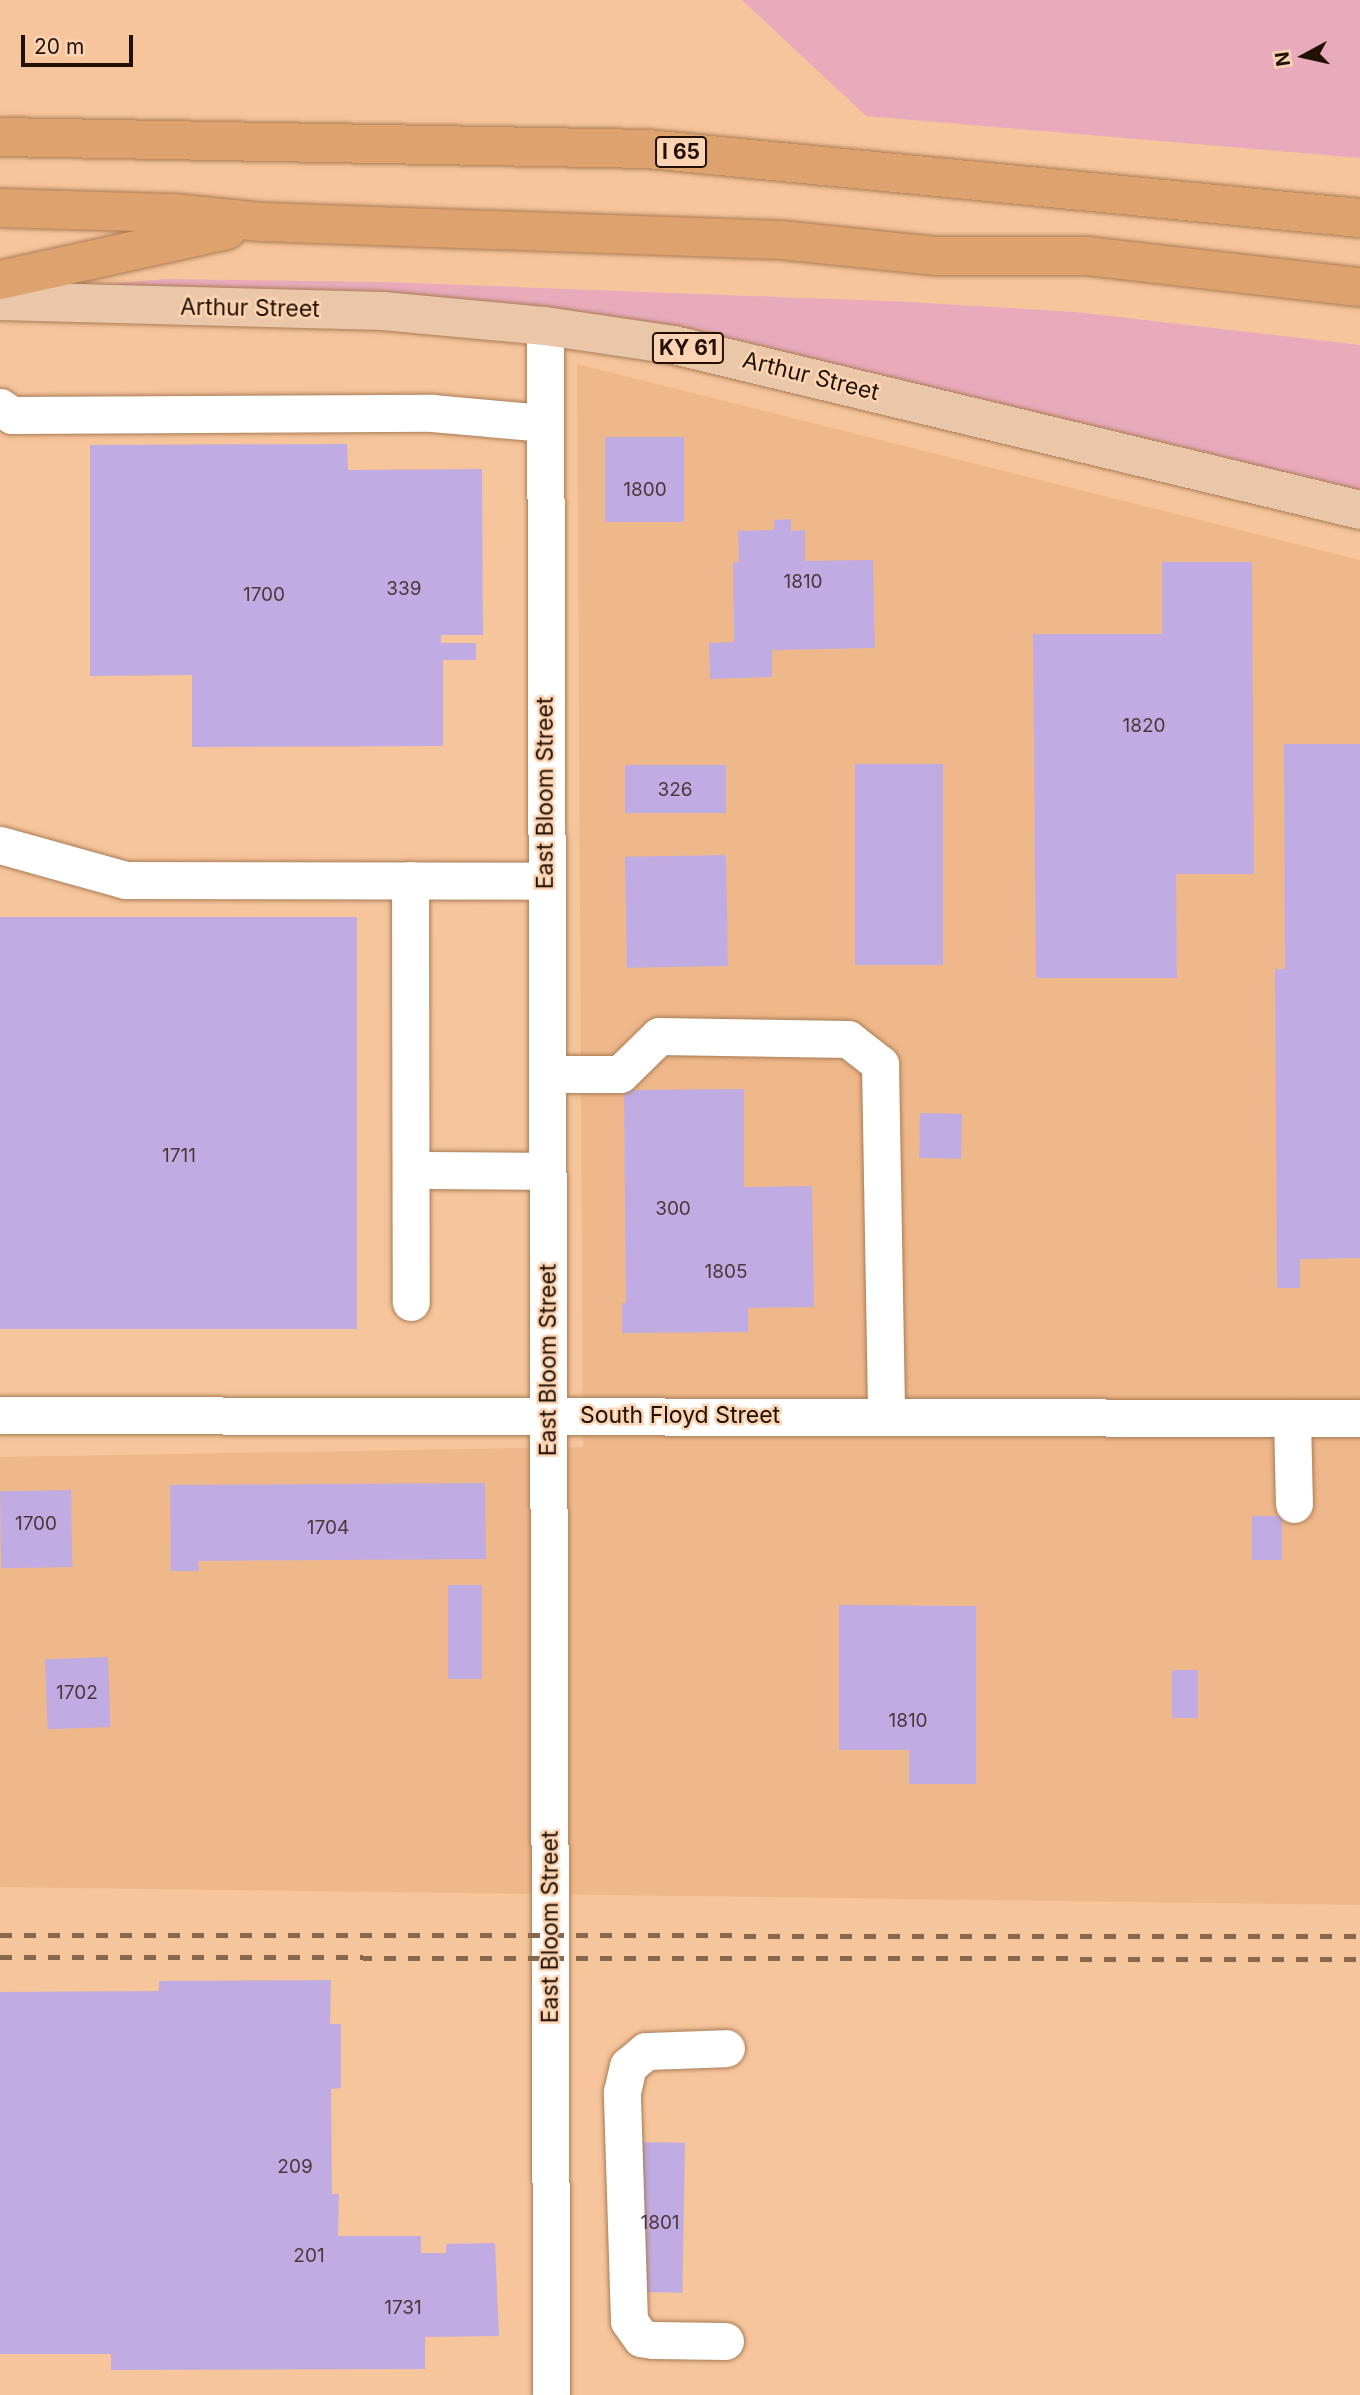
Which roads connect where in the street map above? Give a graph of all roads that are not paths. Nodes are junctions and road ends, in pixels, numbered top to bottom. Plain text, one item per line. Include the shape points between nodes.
1 (0, 137) edge
2 (0, 208) edge
3 (1360, 218) edge
4 (262, 222) junction
5 (0, 280) edge
6 (1360, 287) edge
7 (0, 301) edge
8 (545, 326) junction
9 (0, 407) edge
10 (543, 423) junction
11 (1360, 510) edge
12 (0, 845) edge
13 (410, 880) junction
14 (546, 881) junction
15 (547, 1074) junction
16 (411, 1170) junction
17 (547, 1171) junction
18 (411, 1302) dead end
19 (548, 1414) junction
20 (0, 1415) edge
21 (886, 1416) junction
22 (1292, 1418) junction
23 (1360, 1418) edge
24 (1294, 1504) dead end
25 (726, 2048) dead end
26 (725, 2341) dead end
27 (551, 2395) edge

1 - 3 highway, I 65 via 648,149
2 - 4 highway via 173,213
4 - 5 highway
4 - 6 highway via 782,240 936,256 1087,256
7 - 8 main road, Arthur Street / KY 61 via 383,311
8 - 10 street, East Bloom Street
8 - 11 main road, Arthur Street / KY 61 via 743,359
9 - 10 street via 12,415 432,414
10 - 14 street, East Bloom Street
12 - 13 street via 125,880
13 - 14 street
13 - 16 street
14 - 15 street, East Bloom Street
15 - 17 street, East Bloom Street
15 - 21 street via 620,1074 659,1036 848,1039 880,1064
16 - 17 street
16 - 18 street
17 - 19 street, East Bloom Street
19 - 20 street, South Floyd Street
19 - 21 street, South Floyd Street
19 - 27 street, East Bloom Street
21 - 22 street, South Floyd Street
22 - 23 street, South Floyd Street
22 - 24 street
25 - 26 street via 646,2050 628,2066 622,2092 629,2321 641,2337 653,2340

